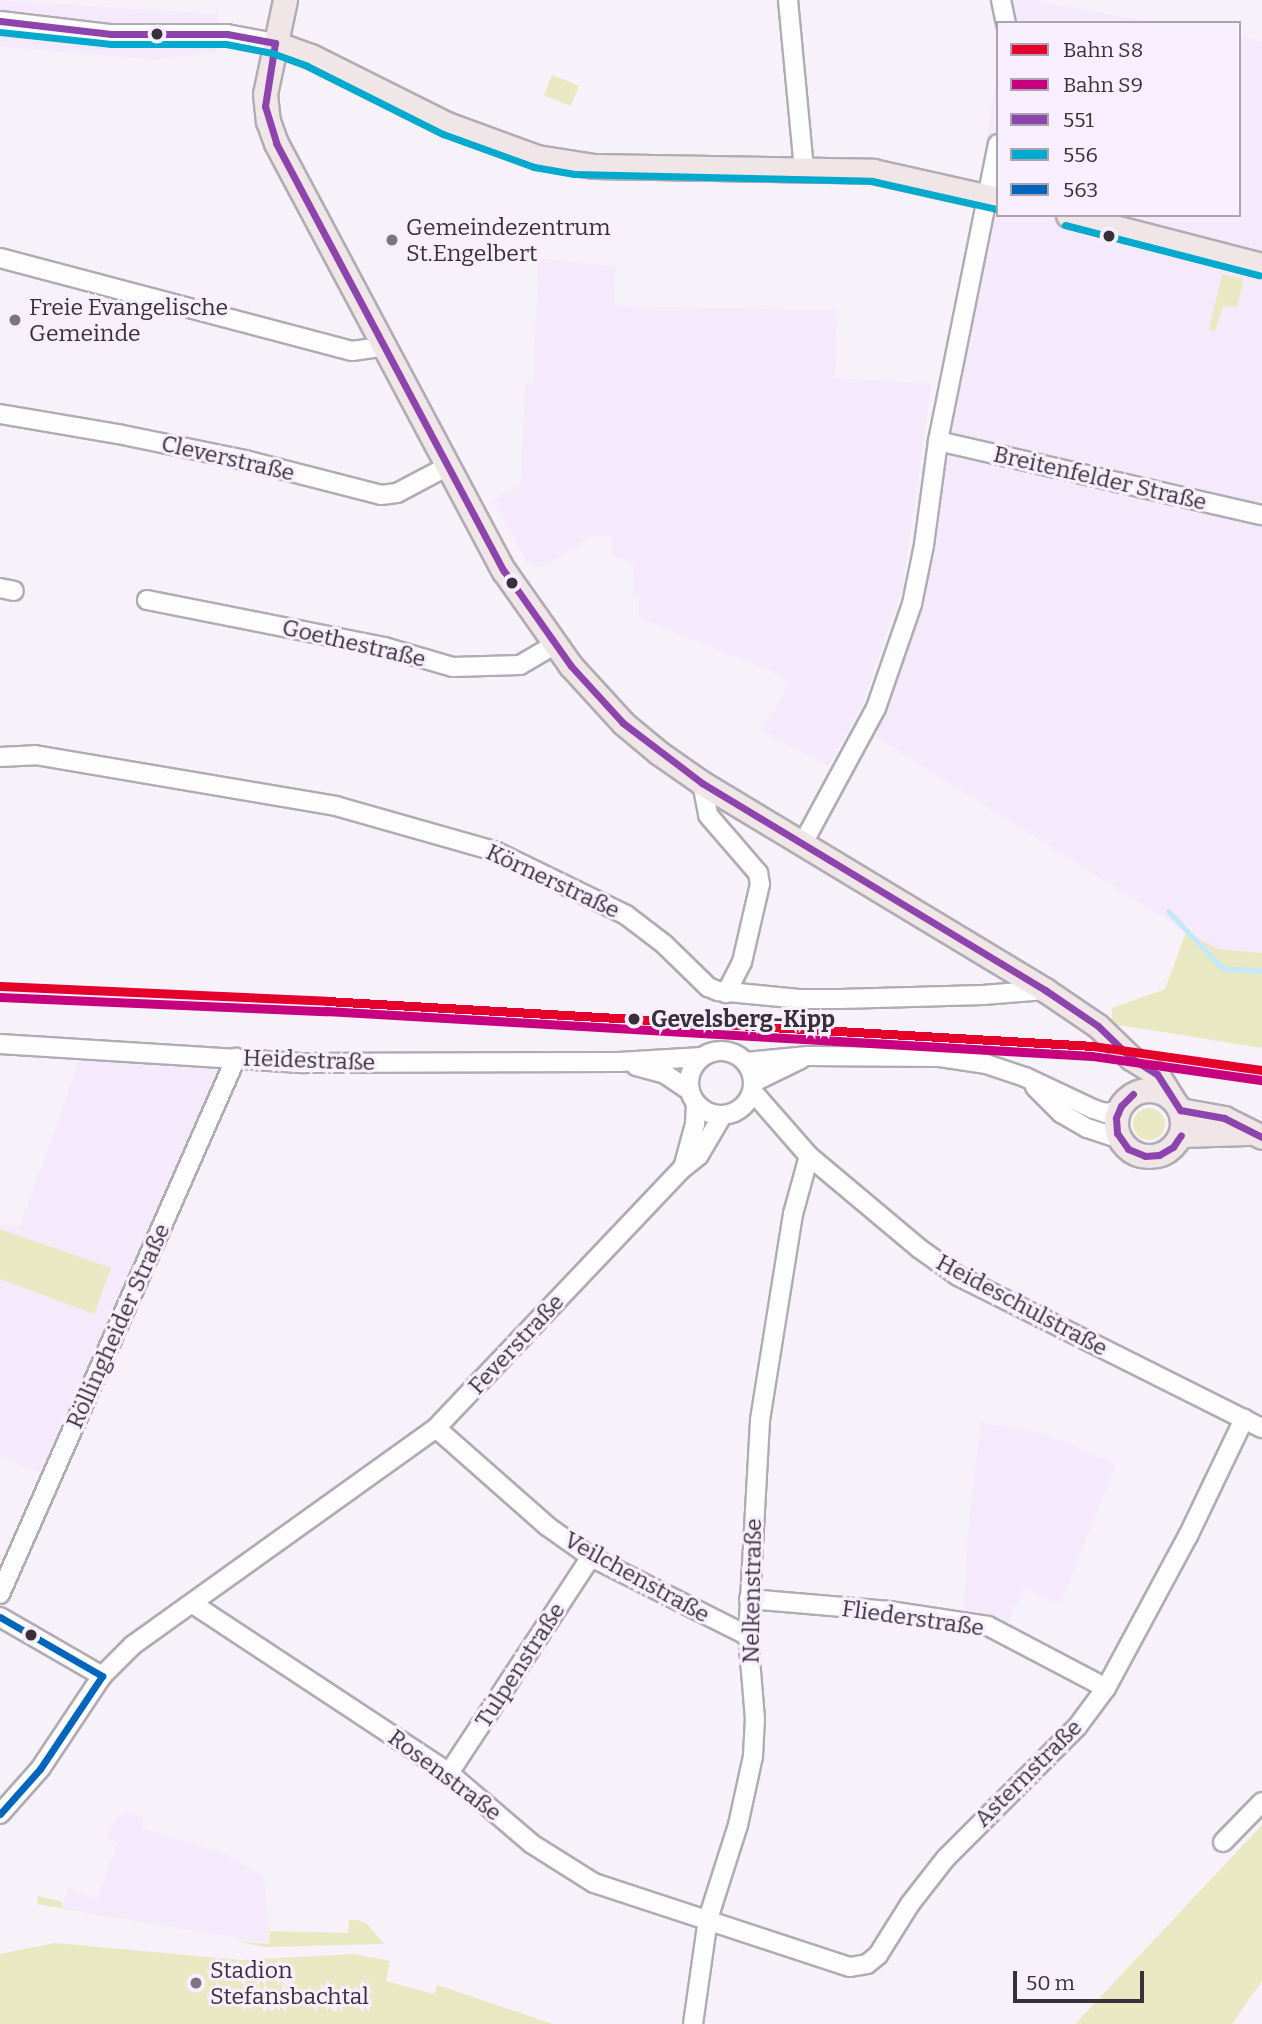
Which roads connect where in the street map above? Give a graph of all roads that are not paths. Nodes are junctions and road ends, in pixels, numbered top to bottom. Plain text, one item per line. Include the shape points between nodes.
1 (285, 0) edge
2 (788, 0) edge
3 (1001, 0) edge
4 (0, 21) edge
5 (1006, 21) edge
6 (275, 43) junction
7 (996, 165) edge
8 (804, 170) junction
9 (993, 197) edge
10 (1076, 217) edge
11 (0, 258) edge
12 (1262, 265) edge
13 (387, 346) junction
14 (0, 415) edge
15 (938, 441) junction
16 (448, 466) junction
17 (1262, 515) edge
18 (147, 600) dead end
19 (556, 644) junction
20 (0, 757) edge
21 (702, 783) junction
22 (803, 843) junction
23 (1045, 990) junction
24 (726, 993) junction
25 (0, 1044) edge
26 (808, 1056) junction
27 (702, 1057) junction
28 (236, 1058) junction
29 (1131, 1058) junction
30 (620, 1062) junction
31 (746, 1062) junction
32 (1025, 1077) junction
33 (753, 1087) junction
34 (693, 1097) junction
35 (1126, 1102) junction
36 (1177, 1105) junction
37 (728, 1115) junction
38 (774, 1119) junction
39 (1181, 1135) junction
40 (1258, 1135) edge
41 (1120, 1139) junction
42 (809, 1156) junction
43 (683, 1168) junction
44 (1244, 1419) junction
45 (436, 1428) junction
46 (1262, 1428) edge
47 (591, 1557) junction
48 (0, 1594) edge
49 (749, 1599) junction
50 (193, 1604) junction
51 (0, 1617) edge
52 (748, 1636) junction
53 (102, 1676) junction
54 (1106, 1688) junction
55 (449, 1773) junction
56 (1262, 1802) edge
57 (0, 1814) edge
58 (1223, 1842) dead end
59 (708, 1919) junction
60 (693, 2024) edge

1 - 6 main road
2 - 8 street
3 - 5 street
4 - 6 street via 111,34 227,34
6 - 8 main road via 311,56 447,124 537,157 594,166
6 - 13 main road via 265,106 276,143
7 - 9 street
8 - 9 main road via 873,172
9 - 15 street
10 - 12 main road
11 - 13 street via 352,351
13 - 16 main road
14 - 16 street, Cleverstraße via 118,433 381,495 397,493
15 - 17 street, Breitenfelder Straße
15 - 22 street via 924,545 897,654 876,708
16 - 19 main road via 504,571
18 - 19 street, Goethestraße via 384,647 453,667 520,665
19 - 21 main road via 623,723
20 - 24 street, Körnerstraße via 35,755 336,806 496,852 626,915 708,986
21 - 22 main road
21 - 24 street via 708,815 758,873 760,884 742,962
22 - 23 main road
23 - 24 street, Körnerstraße via 840,999
23 - 29 main road via 1098,1026
25 - 28 street, Heidestraße
26 - 31 street, Heidestraße
26 - 32 street, Heidestraße via 940,1057 986,1064
26 - 33 street, Heidestraße
27 - 30 street, Heidestraße
27 - 31 street, Heidestraße via 730,1052
27 - 34 street via 692,1069
28 - 30 street, Heidestraße via 304,1063
28 - 48 street, Röllingheider Straße
29 - 35 main road via 1135,1084
29 - 36 main road via 1157,1074
30 - 34 street, Heidestraße via 665,1074
31 - 33 street
32 - 35 street, Heidestraße via 1105,1113
32 - 41 street, Heidestraße via 1060,1113
33 - 37 street, Heidestraße via 746,1105
33 - 38 street, Heideschulstraße
34 - 37 street, Heidestraße via 710,1114
34 - 43 street, Feverstraße via 695,1124
35 - 36 main road via 1158,1091
35 - 41 main road via 1116,1125
36 - 39 main road via 1183,1120
36 - 40 main road via 1224,1118
37 - 38 street
37 - 43 street, Feverstraße via 699,1155
38 - 42 street, Heideschulstraße
39 - 40 main road
39 - 41 main road via 1173,1147 1153,1157 1138,1155
42 - 44 street, Heideschulstraße via 958,1276
42 - 49 street, Nelkenstraße via 793,1214 766,1370
43 - 45 street, Feverstraße
44 - 46 street, Heideschulstraße
44 - 54 street, Asternstraße via 1188,1536
45 - 47 street, Veilchenstraße via 547,1526
45 - 50 street, Feverstraße
47 - 52 street, Veilchenstraße
47 - 55 street, Tulpenstraße
49 - 52 street, Nelkenstraße
49 - 54 street, Fliederstraße via 889,1611 988,1626
50 - 53 street, Feverstraße via 133,1645
50 - 55 street, Rosenstraße
51 - 53 street
52 - 59 street, Nelkenstraße via 755,1719 753,1756 738,1825
53 - 57 street, Feverstraße via 40,1769
54 - 59 street, Asternstraße via 1077,1727 946,1858 867,1964 850,1967
55 - 59 street, Rosenstraße via 565,1867 604,1887
56 - 58 street
59 - 60 street, Nelkenstraße

